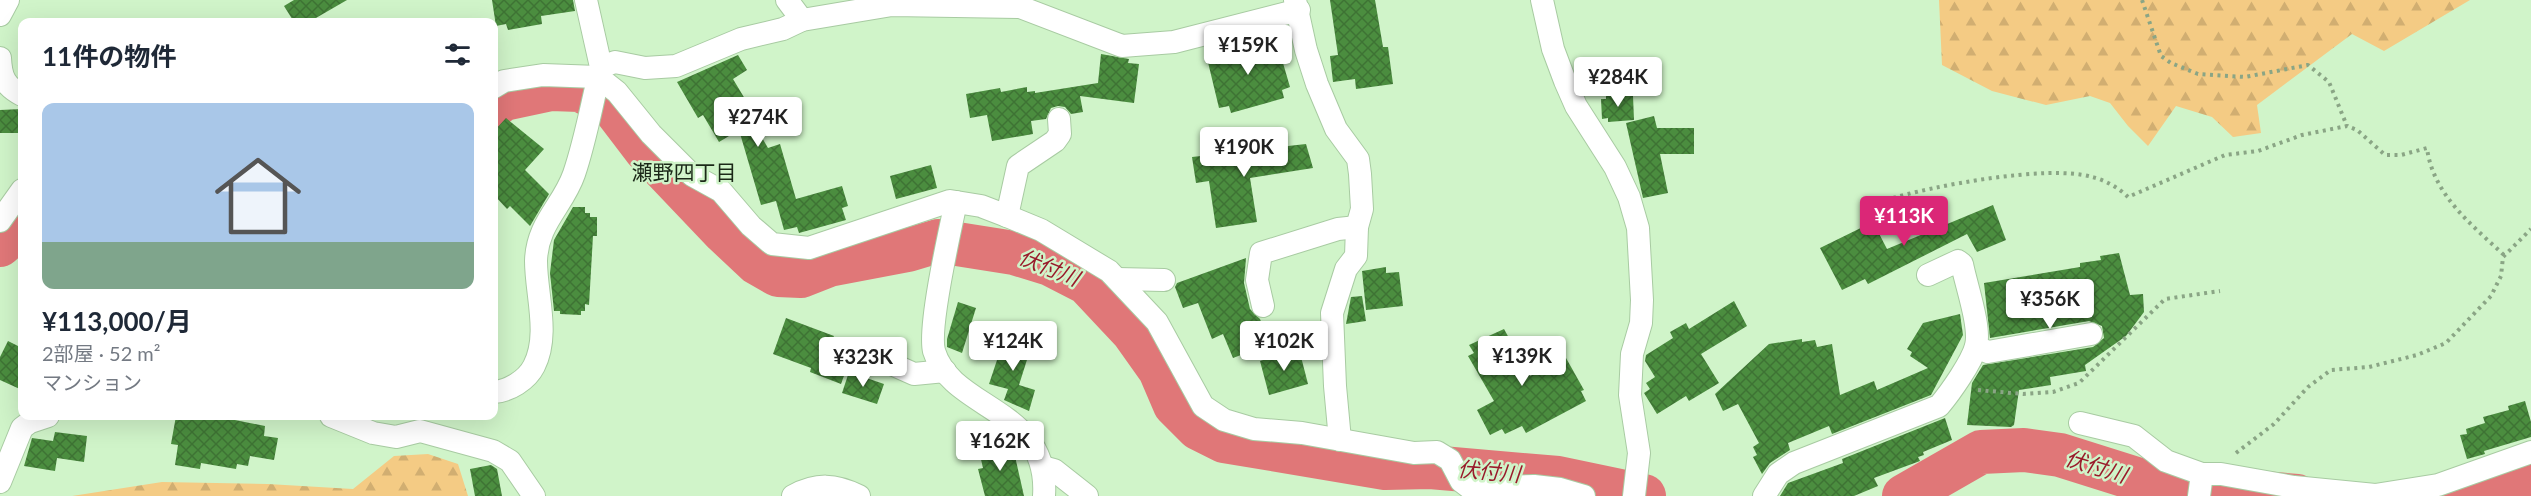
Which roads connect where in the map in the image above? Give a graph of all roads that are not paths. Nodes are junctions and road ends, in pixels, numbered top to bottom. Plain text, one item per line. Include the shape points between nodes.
1 (8, 0) edge
2 (586, 0) edge
3 (787, 0) edge
4 (1542, 0) edge
5 (1297, 5) edge
6 (0, 15) edge
7 (802, 20) junction
8 (0, 58) edge
9 (498, 85) edge
10 (596, 86) junction
11 (18, 93) edge
12 (1059, 119) dead end
13 (18, 196) edge
14 (956, 202) junction
15 (1007, 216) junction
16 (0, 221) edge
17 (1357, 228) junction
18 (1928, 275) dead end
19 (1118, 279) junction
20 (1164, 280) dead end
21 (1263, 306) dead end
22 (2091, 334) dead end
23 (1976, 347) junction
24 (858, 349) dead end
25 (945, 371) junction
26 (498, 391) edge
27 (36, 420) edge
28 (342, 420) edge
29 (423, 423) edge
30 (2080, 423) dead end
31 (1340, 441) junction
32 (2531, 452) edge
33 (1043, 467) junction
34 (0, 482) edge
35 (2201, 482) edge
36 (1635, 489) edge
37 (1548, 493) edge
38 (534, 496) edge
39 (793, 496) edge
40 (859, 496) edge
41 (1044, 496) edge
42 (1087, 496) edge
43 (1584, 496) edge
44 (1764, 496) edge

1 - 6 street
2 - 10 street
3 - 7 street
4 - 36 street via 1565,81 1576,106 1615,167 1638,228 1641,323 1632,354 1630,395 1639,453
5 - 7 street via 1174,42 1122,46 1020,8 892,5
5 - 17 street via 1317,84 1336,129 1358,159 1362,209
7 - 10 street via 741,39 676,66 653,68 615,62
8 - 11 street via 9,88
9 - 10 street via 543,75
10 - 14 street via 617,92 692,175 721,191 772,244 809,248
10 - 26 street via 573,176 538,241 538,356 528,375 516,385
12 - 15 street via 1060,134 1055,141 1018,166
13 - 16 street
14 - 15 street
14 - 25 street via 933,347
15 - 19 street via 1070,247
17 - 21 street via 1338,229 1261,253 1257,280
17 - 31 street via 1356,256 1346,269 1332,313
18 - 23 street via 1958,261 1962,264 1977,333
19 - 20 street
19 - 31 street via 1157,322 1203,406 1224,420 1254,429
22 - 23 street via 1988,352
23 - 44 street via 1939,406 1794,463 1778,474
24 - 25 street via 914,374
25 - 33 street via 1017,425
27 - 34 street via 22,428
28 - 29 street via 396,437
29 - 38 street via 510,460
30 - 35 street via 2134,436
31 - 37 street via 1414,453 1437,452 1450,460 1461,481 1470,488 1534,486
32 - 35 street via 2445,483 2374,495 2221,474
33 - 41 street
33 - 42 street via 1054,470
37 - 43 street via 1560,489
39 - 40 street via 817,486 838,486

